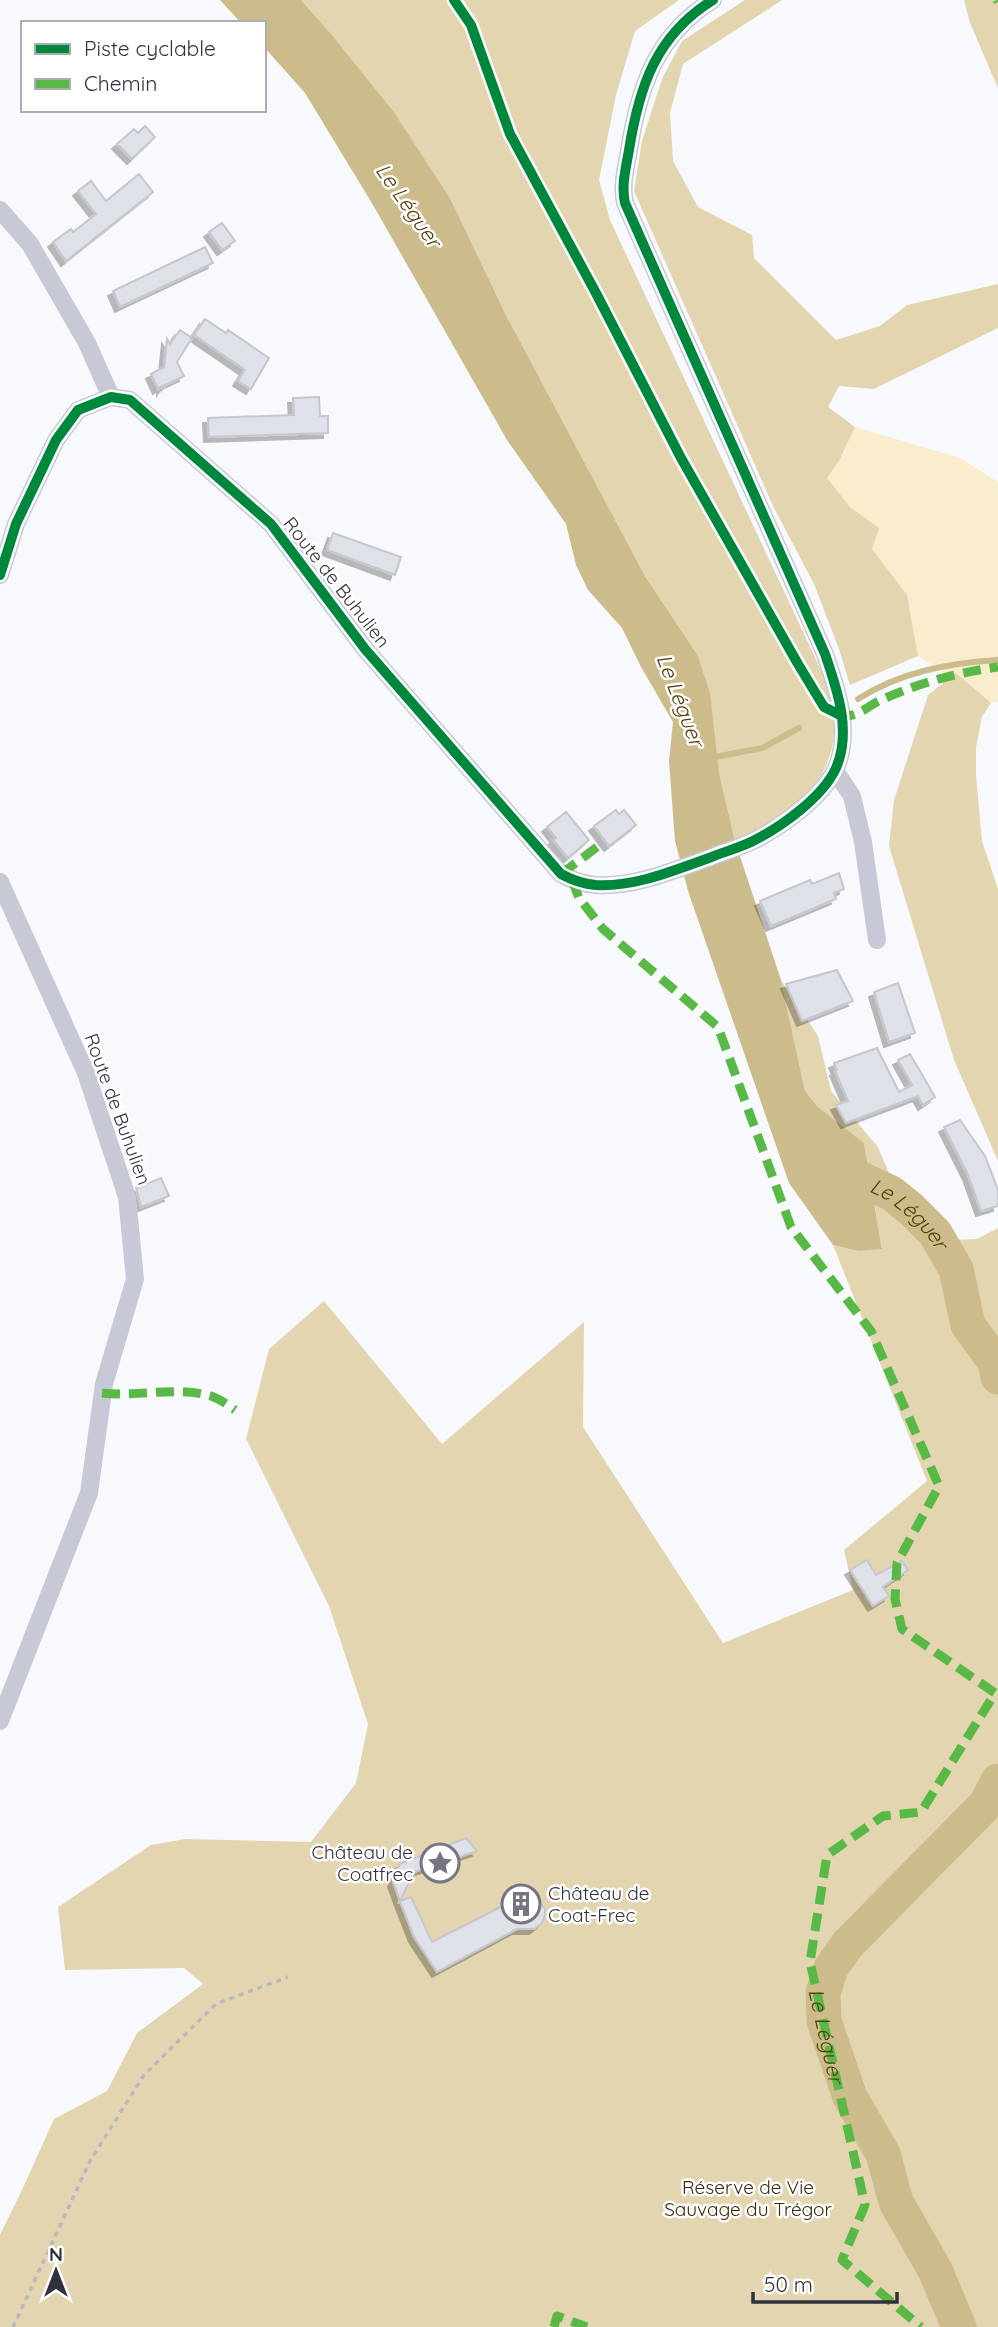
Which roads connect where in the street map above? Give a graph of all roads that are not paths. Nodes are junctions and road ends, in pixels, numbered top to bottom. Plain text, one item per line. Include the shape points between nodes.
1 (713, 0) edge
2 (0, 210) edge
3 (111, 397) junction
4 (0, 575) edge
5 (835, 771) junction
6 (0, 882) edge
7 (877, 940) dead end
8 (0, 1721) edge

1 - 5 street via 691,13 653,63 635,111 622,189 825,654 842,716
2 - 3 street via 30,244 87,343
3 - 4 street via 78,410 56,440 16,524
3 - 5 street, Route de Buhulien via 130,400 271,524 365,649 561,874 572,880 594,885 660,876 753,841 813,799
5 - 7 street via 852,796
6 - 8 street, Route de Buhulien via 86,1073 128,1197 135,1279 104,1384 89,1493

